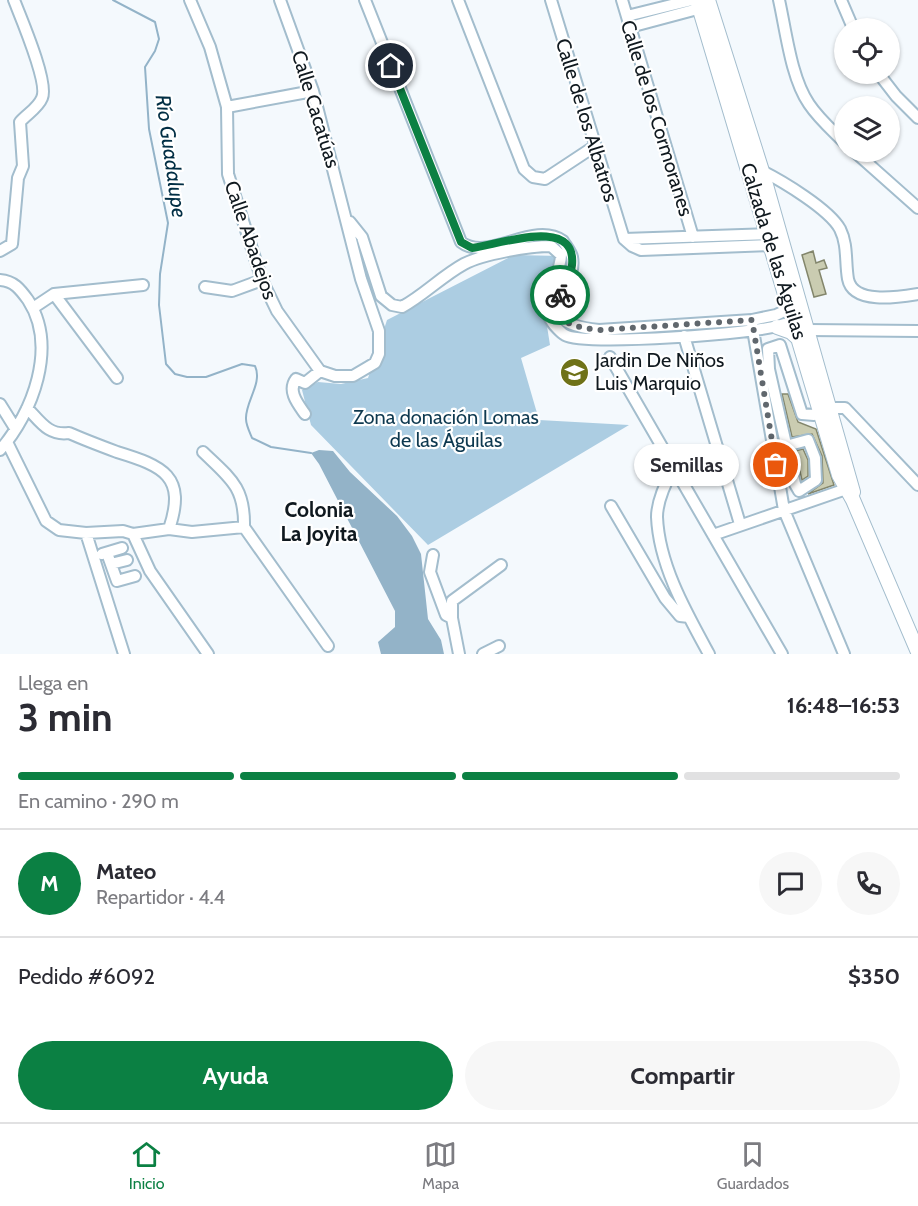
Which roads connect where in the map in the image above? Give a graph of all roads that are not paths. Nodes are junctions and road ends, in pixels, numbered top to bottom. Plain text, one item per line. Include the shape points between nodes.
1 (14, 0) edge
2 (190, 0) edge
3 (280, 0) edge
4 (365, 0) edge
5 (459, 0) edge
6 (551, 0) edge
7 (622, 0) edge
8 (778, 0) edge
9 (842, 0) edge
10 (701, 3) edge
11 (627, 16) junction
12 (849, 18) edge
13 (630, 27) junction
14 (887, 84) edge
15 (313, 91) junction
16 (227, 107) junction
17 (918, 118) edge
18 (834, 132) edge
19 (595, 146) junction
20 (866, 162) edge
21 (756, 172) junction
22 (918, 208) edge
23 (348, 220) junction
24 (693, 237) junction
25 (624, 239) junction
26 (770, 239) junction
27 (0, 251) edge
28 (0, 280) edge
29 (262, 280) junction
30 (143, 285) dead end
31 (205, 288) dead end
32 (54, 294) junction
33 (918, 294) edge
34 (33, 308) junction
35 (800, 320) junction
36 (752, 326) junction
37 (777, 327) junction
38 (918, 331) edge
39 (684, 336) junction
40 (610, 357) dead end
41 (320, 371) junction
42 (117, 378) dead end
43 (0, 404) edge
44 (27, 408) junction
45 (826, 410) junction
46 (304, 414) dead end
47 (15, 428) junction
48 (4, 446) edge
49 (786, 446) dead end
50 (203, 452) dead end
51 (673, 469) junction
52 (918, 485) edge
53 (850, 492) junction
54 (611, 506) dead end
55 (784, 510) junction
56 (740, 524) junction
57 (244, 527) junction
58 (169, 530) junction
59 (86, 533) junction
60 (133, 534) junction
61 (713, 535) junction
62 (122, 548) dead end
63 (107, 553) junction
64 (433, 555) dead end
65 (94, 558) junction
66 (127, 560) dead end
67 (111, 564) junction
68 (501, 565) dead end
69 (135, 576) dead end
70 (689, 616) junction
71 (452, 618) junction
72 (328, 646) dead end
73 (499, 646) dead end
74 (918, 652) edge
75 (124, 654) edge
76 (208, 654) edge
77 (459, 654) edge
78 (483, 654) edge
79 (709, 654) edge
80 (782, 654) edge
81 (844, 654) edge

1 - 27 street via 42,76 44,95 20,122 23,154 14,234 12,244
2 - 16 street, Calle Abadejos via 210,47
3 - 15 street, Calle Cacatúas
4 - 36 street via 461,242 472,248 542,234 563,241 572,256 572,267 558,305 566,322 578,327 599,330
5 - 19 street via 524,169 533,177 545,179
6 - 19 street, Calle de los Albatros
7 - 11 street, Calle de los Cormoranes
8 - 18 street via 807,102
9 - 12 street
10 - 11 street
10 - 13 street
10 - 21 main road, Calzada de las Águilas
11 - 13 street, Calle de los Cormoranes
13 - 24 street, Calle de los Cormoranes
14 - 17 street
15 - 16 street
15 - 23 street, Calle Cacatúas
16 - 29 street, Calle Abadejos via 228,174
19 - 25 street, Calle de los Albatros
20 - 22 street
21 - 26 main road, Calzada de las Águilas
21 - 33 street via 802,194 839,227 846,246 848,282 854,292 864,296
21 - 35 main road, Calzada de las Águilas
23 - 39 street via 362,237 381,296 392,305 402,307 417,299 464,264 551,246 561,255 561,264 548,312 565,335 585,339
23 - 41 street via 361,279 379,331 379,354 375,363 353,376
24 - 25 street
24 - 26 street
25 - 26 street via 641,250
26 - 35 main road, Calzada de las Águilas
28 - 34 street via 11,281
29 - 31 street via 232,291
29 - 41 street, Calle Abadejos via 277,311
30 - 32 street
32 - 34 street
32 - 42 street
34 - 44 street via 42,356
35 - 36 street via 776,315
35 - 37 street
35 - 37 main road via 791,332
35 - 38 street
35 - 45 main road, Calzada de las Águilas
36 - 37 street
36 - 39 street
36 - 55 street
39 - 56 street
40 - 51 street
41 - 46 street via 305,383 296,379 293,384 293,394
43 - 47 street
44 - 47 street
44 - 58 street via 57,435 69,433 144,459 171,477 175,488 174,517
45 - 49 street via 802,414 780,345 768,349
45 - 52 street via 845,408
45 - 53 main road, Calzada de las Águilas
47 - 48 street
48 - 59 street via 46,521 59,530
50 - 57 street via 243,496
51 - 61 street
51 - 70 street via 657,516 666,559
53 - 55 street
53 - 74 main road, Calzada de las Águilas
54 - 70 street via 665,598 680,616
55 - 56 street
55 - 81 street
56 - 61 street
57 - 58 street
57 - 72 street
58 - 60 street
59 - 60 street via 111,530
59 - 65 street
60 - 76 street via 150,571
61 - 80 street
62 - 63 street
63 - 65 street
63 - 67 street
64 - 71 street via 430,572 446,615
65 - 75 street
66 - 67 street
67 - 69 street via 118,582
68 - 71 street via 452,601
70 - 79 street
71 - 77 street
73 - 78 street

